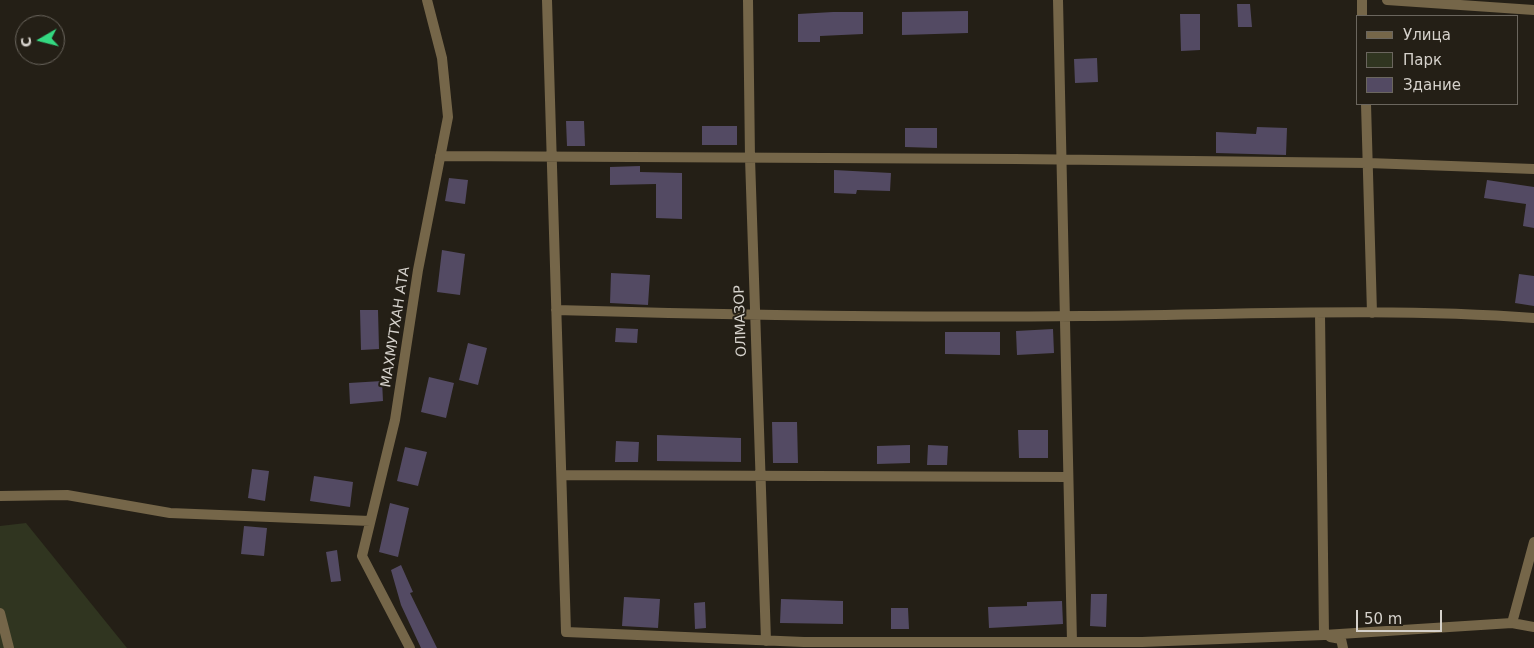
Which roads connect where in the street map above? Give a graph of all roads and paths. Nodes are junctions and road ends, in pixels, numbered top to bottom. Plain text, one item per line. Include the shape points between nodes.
1 (427, 0) edge
2 (547, 0) edge
3 (748, 0) edge
4 (1058, 0) edge
5 (1362, 0) edge
6 (1387, 0) edge
7 (1534, 10) edge
8 (1362, 15) edge
9 (1366, 105) edge
10 (440, 156) junction
11 (550, 157) junction
12 (750, 158) junction
13 (1060, 159) junction
14 (1368, 163) junction
15 (1534, 169) edge
16 (556, 310) junction
17 (1372, 313) junction
18 (1320, 314) junction
19 (755, 316) junction
20 (1064, 316) junction
21 (1534, 318) edge
22 (760, 474) junction
23 (563, 475) junction
24 (1068, 477) junction
25 (0, 496) edge
26 (370, 521) junction
27 (1534, 542) edge
28 (0, 613) edge
29 (1512, 622) junction
30 (1534, 626) edge
31 (1324, 635) junction
32 (766, 641) junction
33 (1072, 642) junction
34 (9, 648) edge
35 (410, 648) edge
36 (1343, 648) edge

1 - 10 street, МАХМУТХАН АТА via 442,58 448,117
2 - 11 street
3 - 12 street, ОЛМАЗОР
4 - 13 street
5 - 8 street
6 - 7 street
9 - 14 street
10 - 11 street
10 - 26 street, МАХМУТХАН АТА via 418,270 395,420
11 - 12 street
11 - 16 street
12 - 13 street
12 - 19 street, ОЛМАЗОР
13 - 14 street
13 - 20 street
14 - 15 street
14 - 17 street
16 - 19 street
16 - 23 street
17 - 18 street
17 - 21 street
18 - 20 street
18 - 31 street
19 - 20 street
19 - 22 street, ОЛМАЗОР
20 - 24 street
22 - 23 street
22 - 24 street
22 - 32 street, ОЛМАЗОР
23 - 32 street via 566,632
24 - 33 street
25 - 26 street via 67,495 170,513
26 - 35 street, МАХМУТХАН АТА via 362,556
27 - 29 street
28 - 34 street
29 - 30 street
29 - 31 street
31 - 33 street
31 - 36 street via 1341,639
32 - 33 street

